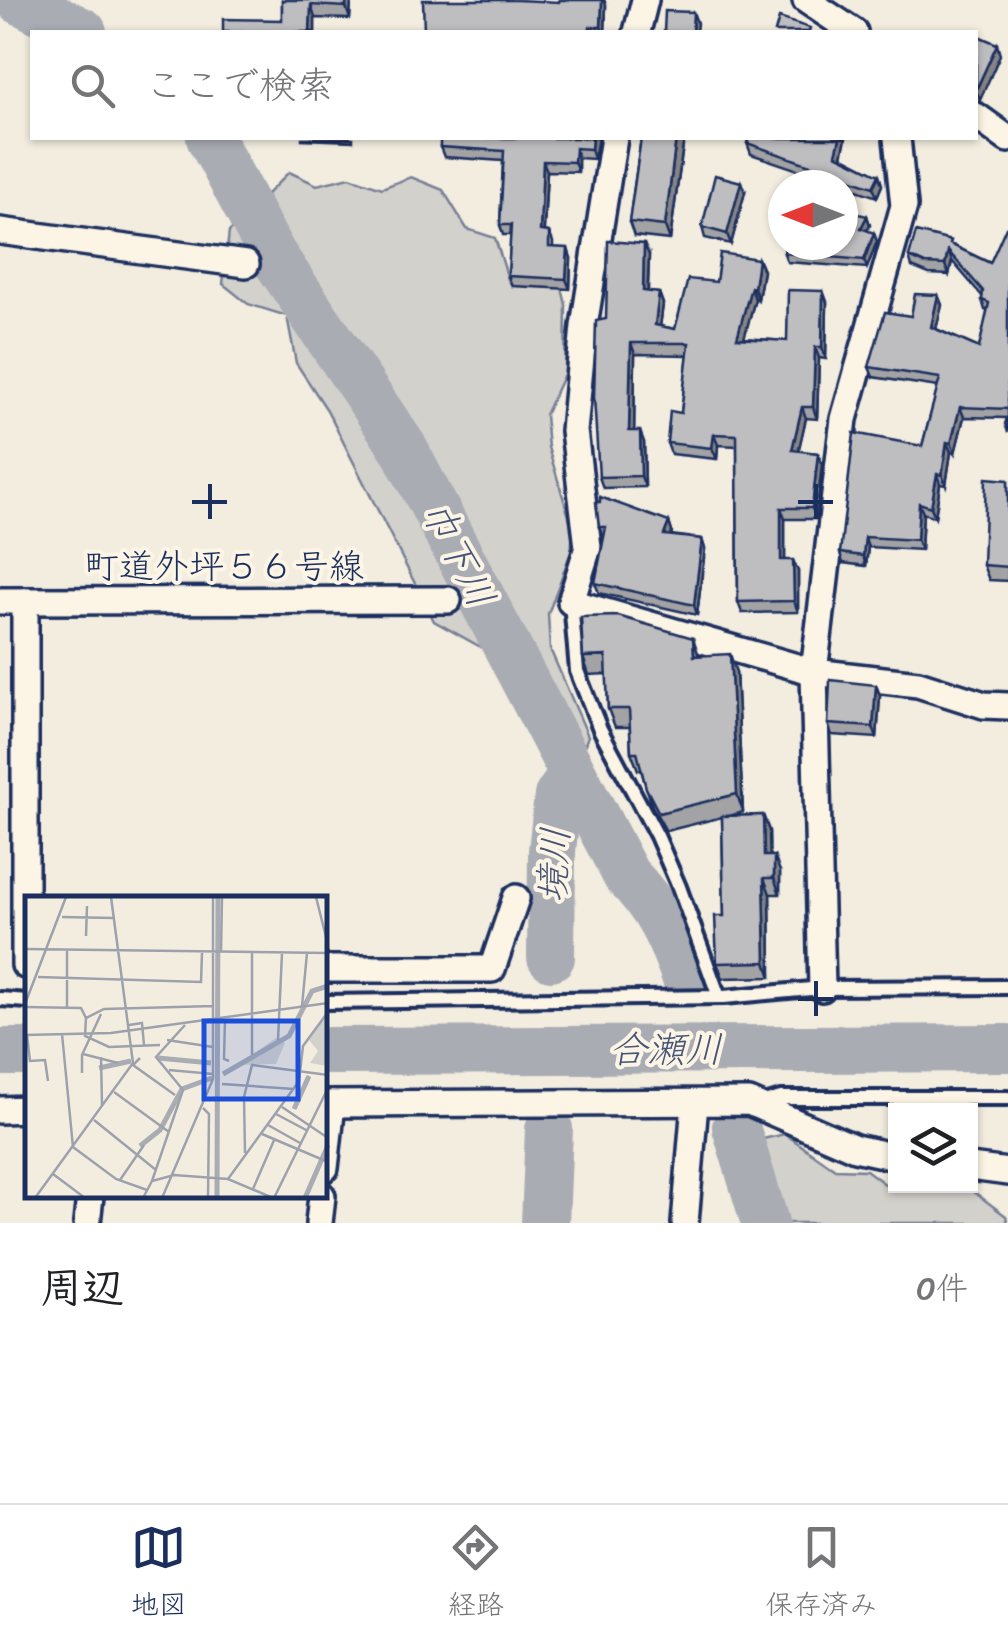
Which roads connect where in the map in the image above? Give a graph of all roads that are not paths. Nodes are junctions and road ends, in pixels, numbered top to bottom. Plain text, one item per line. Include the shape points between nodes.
1 (644, 0) edge
2 (806, 0) edge
3 (637, 30) edge
4 (851, 30) edge
5 (978, 117) edge
6 (1008, 139) edge
7 (614, 140) edge
8 (897, 140) edge
9 (0, 231) edge
10 (246, 264) dead end
11 (448, 600) dead end
12 (12, 602) edge
13 (570, 602) junction
14 (814, 672) junction
15 (1008, 706) edge
16 (516, 898) dead end
17 (18, 963) edge
18 (328, 969) edge
19 (1008, 987) edge
20 (822, 988) junction
21 (719, 997) junction
22 (0, 998) edge
23 (25, 1001) edge
24 (328, 1002) edge
25 (1008, 1098) edge
26 (695, 1102) junction
27 (328, 1104) edge
28 (758, 1105) junction
29 (25, 1109) edge
30 (0, 1110) edge
31 (888, 1155) edge
32 (978, 1168) edge
33 (1008, 1172) edge
34 (90, 1198) edge
35 (322, 1198) edge
36 (88, 1223) edge
37 (319, 1223) edge
38 (685, 1223) edge

1 - 3 street
2 - 4 street
5 - 6 street
7 - 13 street via 574,431 588,547
8 - 14 street via 904,206 844,419
9 - 10 street
11 - 12 street, 町道外坪５６号線
12 - 17 street
13 - 14 street
13 - 21 lane via 577,671 664,853
14 - 15 street via 918,684
14 - 20 street
16 - 18 street via 492,969
19 - 20 lane
20 - 21 lane
21 - 24 lane
22 - 23 lane
25 - 28 lane via 781,1098
26 - 27 street
26 - 28 street
26 - 38 street
28 - 31 street via 855,1148
29 - 30 street
32 - 33 street
34 - 36 street
35 - 37 street

